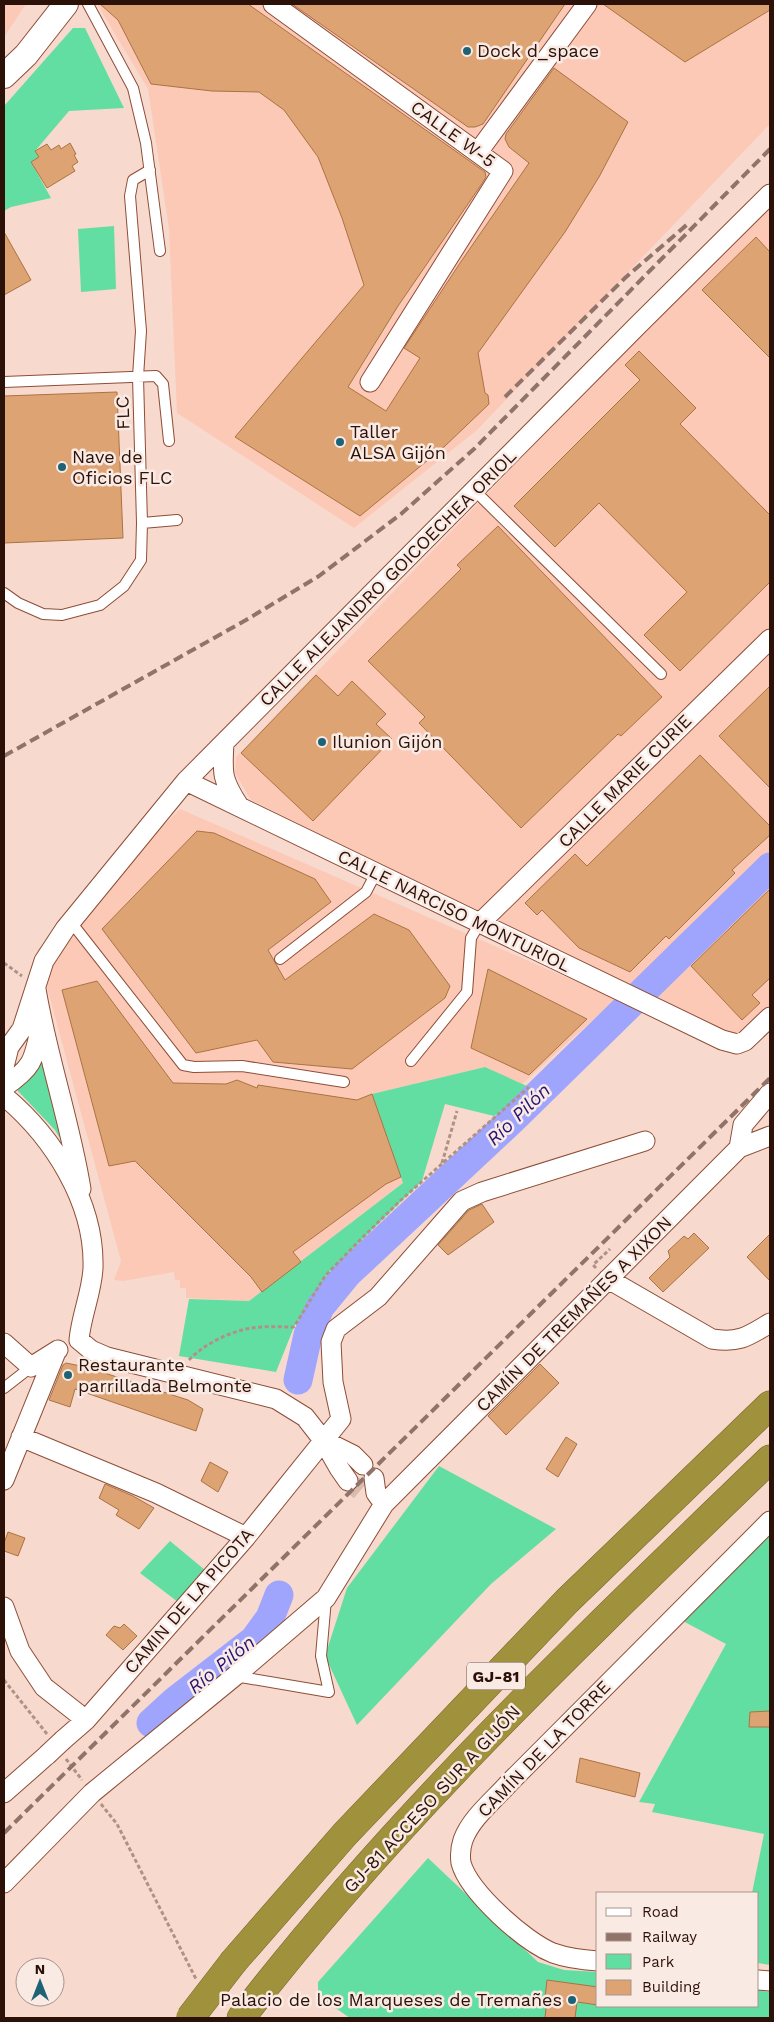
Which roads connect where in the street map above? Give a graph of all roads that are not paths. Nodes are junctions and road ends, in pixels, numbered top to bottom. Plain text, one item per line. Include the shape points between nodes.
1 (66, 4) edge
2 (88, 4) edge
3 (273, 4) edge
4 (587, 4) edge
5 (4, 76) edge
6 (478, 152) junction
7 (150, 170) junction
8 (768, 202) edge
9 (160, 251) dead end
10 (138, 377) junction
11 (4, 382) edge
12 (370, 382) dead end
13 (169, 441) dead end
14 (475, 491) junction
15 (177, 520) dead end
16 (142, 523) junction
17 (4, 593) edge
18 (770, 639) edge
19 (661, 674) dead end
20 (224, 743) junction
21 (186, 781) junction
22 (239, 807) junction
23 (376, 873) junction
24 (71, 922) junction
25 (480, 923) junction
26 (280, 959) dead end
27 (36, 985) junction
28 (770, 1017) edge
29 (42, 1022) junction
30 (6, 1048) edge
31 (411, 1061) dead end
32 (4, 1067) edge
33 (344, 1082) dead end
34 (4, 1087) edge
35 (770, 1093) edge
36 (4, 1096) edge
37 (770, 1136) edge
38 (645, 1141) dead end
39 (739, 1148) junction
40 (85, 1212) junction
41 (608, 1279) junction
42 (770, 1323) edge
43 (79, 1340) junction
44 (4, 1343) edge
45 (56, 1352) junction
46 (31, 1367) junction
47 (4, 1388) edge
48 (770, 1405) edge
49 (21, 1438) junction
50 (323, 1440) junction
51 (770, 1459) edge
52 (4, 1480) edge
53 (368, 1485) junction
54 (770, 1521) edge
55 (246, 1538) junction
56 (326, 1598) junction
57 (4, 1607) edge
58 (235, 1676) junction
59 (86, 1720) junction
60 (4, 1793) edge
61 (4, 1883) edge
62 (596, 1962) edge
63 (247, 2010) edge
64 (190, 2018) edge

1 - 5 street via 26,55
2 - 7 lane via 134,88
3 - 6 street, CALLE W-5
4 - 6 street
6 - 12 street, CALLE W-5 via 503,171
7 - 9 lane
7 - 10 lane via 133,180 130,196 141,332
8 - 14 street, CALLE ALEJANDRO GOICOECHEA ORIOL via 638,325
10 - 11 lane, FLC
10 - 13 lane via 156,376 163,384
10 - 16 lane, FLC
14 - 19 lane
14 - 20 street, CALLE ALEJANDRO GOICOECHEA ORIOL
15 - 16 lane
16 - 17 lane, FLC via 141,560 124,586 100,605 62,615 43,614
18 - 25 street, CALLE MARIE CURIE
20 - 21 street, CALLE ALEJANDRO GOICOECHEA ORIOL
20 - 22 street via 222,765 226,786
21 - 22 street, CALLE NARCISO MONTURIOL
21 - 24 street, CALLE ALEJANDRO GOICOECHEA ORIOL
22 - 23 street, CALLE NARCISO MONTURIOL
23 - 25 street, CALLE NARCISO MONTURIOL
23 - 26 lane via 366,892
24 - 27 street, CALLE ALEJANDRO GOICOECHEA ORIOL via 44,961
24 - 33 lane via 183,1065 242,1066
25 - 28 street, CALLE NARCISO MONTURIOL via 722,1040 737,1044 745,1041
25 - 31 lane via 471,938 467,992
27 - 29 street, CALLE ALEJANDRO GOICOECHEA ORIOL
27 - 30 street, CALLE ALEJANDRO GOICOECHEA ORIOL via 22,1029
29 - 34 street, CALLE ALEJANDRO GOICOECHEA ORIOL via 32,1063
29 - 40 street, CALLE ALEJANDRO GOICOECHEA ORIOL via 77,1162
30 - 32 street, CALLE ALEJANDRO GOICOECHEA ORIOL
35 - 39 street via 743,1124
36 - 40 street via 38,1130 64,1166
37 - 39 street, CAMÍN DE TREMAÑES A XIXON
38 - 50 street, CAMIN DE LA PICOTA via 462,1201 378,1297 336,1329 331,1342 341,1419
39 - 41 street, CAMÍN DE TREMAÑES A XIXON
40 - 43 street via 92,1240 93,1270
41 - 42 street via 712,1339 731,1342 750,1336
41 - 53 street, CAMÍN DE TREMAÑES A XIXON
43 - 45 street
43 - 50 street via 107,1357 276,1399 306,1417
44 - 46 street
45 - 46 street
45 - 49 street
46 - 47 lane
48 - 64 highway, GJ-81, bridge via 561,1608 345,1834 234,1961
49 - 52 street
49 - 55 street via 156,1493
50 - 53 street via 339,1468
50 - 55 street, CAMIN DE LA PICOTA
51 - 63 highway, GJ-81 ACCESO SUR A GIJÓN / GJ-81 via 578,1645 380,1850
53 - 56 street, CAMÍN DE TREMAÑES A XIXON
54 - 62 street, CAMÍN DE LA TORRE via 509,1783 474,1822 463,1840 461,1863 474,1886 502,1917 531,1942 553,1953
55 - 59 street, CAMIN DE LA PICOTA
56 - 58 street, CAMÍN DE TREMAÑES A XIXON
56 - 58 lane via 320,1656 329,1692
57 - 59 street via 20,1651 44,1687
58 - 61 street, CAMÍN DE TREMAÑES A XIXON via 92,1793
59 - 60 street, CAMIN DE LA PICOTA

